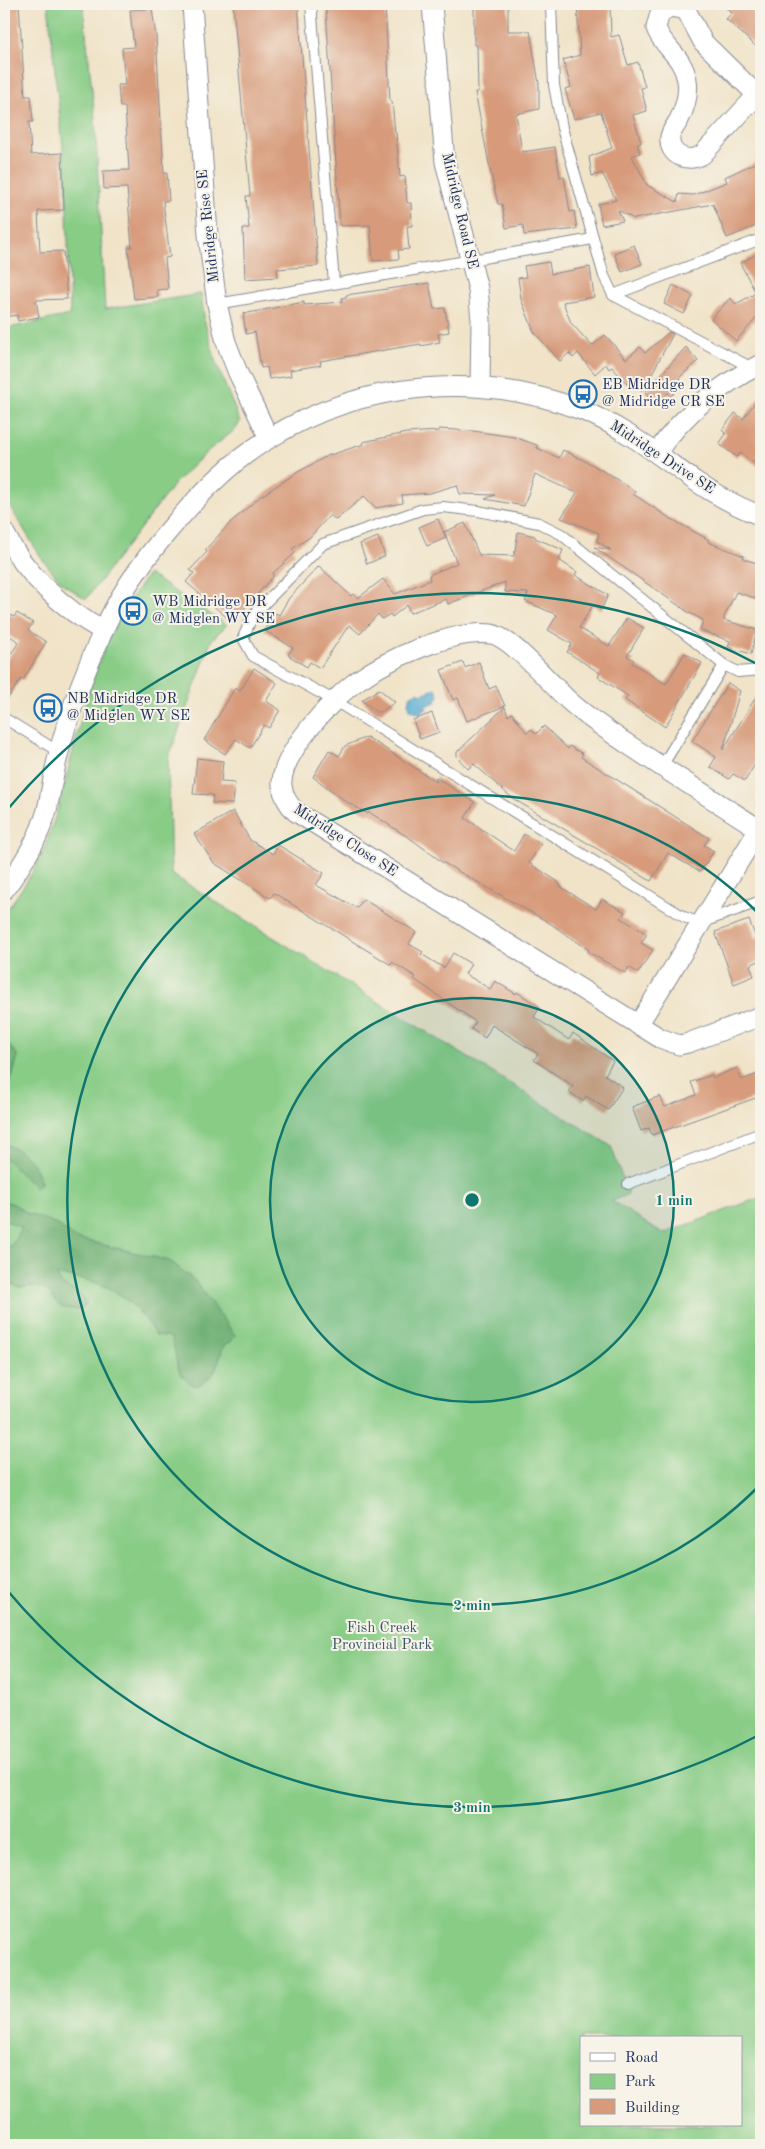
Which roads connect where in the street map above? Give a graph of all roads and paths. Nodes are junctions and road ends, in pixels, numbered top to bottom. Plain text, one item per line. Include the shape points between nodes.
1 (192, 4) edge
2 (312, 4) edge
3 (432, 4) edge
4 (551, 4) edge
5 (759, 97) edge
6 (593, 239) junction
7 (761, 239) edge
8 (470, 259) junction
9 (334, 283) junction
10 (613, 295) junction
11 (218, 304) junction
12 (758, 368) edge
13 (480, 387) junction
14 (269, 438) junction
15 (657, 452) junction
16 (761, 516) edge
17 (4, 532) edge
18 (103, 631) junction
19 (724, 665) junction
20 (761, 670) edge
21 (335, 701) junction
22 (4, 718) edge
23 (59, 752) junction
24 (662, 766) junction
25 (760, 827) edge
26 (4, 890) edge
27 (761, 901) edge
28 (700, 923) junction
29 (761, 1016) edge
30 (638, 1025) junction
31 (761, 1134) edge
32 (628, 1184) dead end

1 - 11 street, Midridge Rise SE via 208,235
2 - 9 lane
3 - 8 street, Midridge Road SE via 445,162
4 - 6 lane via 554,85 562,128
5 - 5 street via 703,42 686,10 676,6 660,13 656,18 656,28 684,67 688,89 686,104 671,134 671,145 677,155 689,159 702,155
6 - 8 lane
6 - 10 lane
7 - 10 lane
8 - 9 lane
8 - 13 street, Midridge Road SE via 478,289 481,320
9 - 11 lane
10 - 12 lane
11 - 14 street, Midridge Rise SE via 226,342
12 - 15 street via 728,383 687,416
13 - 14 street, Midridge Drive SE via 434,386 360,399
13 - 15 street, Midridge Drive SE via 528,394 580,410
14 - 18 street, Midridge Drive SE via 228,468 190,504 138,571
15 - 16 street, Midridge Drive SE via 697,483
17 - 18 street via 23,563 42,585 71,611
18 - 23 street, Midridge Drive SE via 77,693
19 - 20 lane via 738,672
19 - 21 lane via 550,527 478,511 432,506 323,544 253,615 244,638 253,656
19 - 24 lane
21 - 24 street, Midridge Close SE via 356,682 383,665 424,646 476,634 493,634 512,645 570,702
21 - 28 lane via 684,917
21 - 30 street, Midridge Close SE via 289,758 282,780 289,805
22 - 23 lane
23 - 26 street, Midridge Drive SE via 46,813 37,836 21,867
24 - 25 street, Midridge Close SE
25 - 28 street, Midridge Close SE
27 - 28 lane
28 - 30 street, Midridge Close SE
29 - 30 street via 680,1044 660,1038
31 - 32 lane

